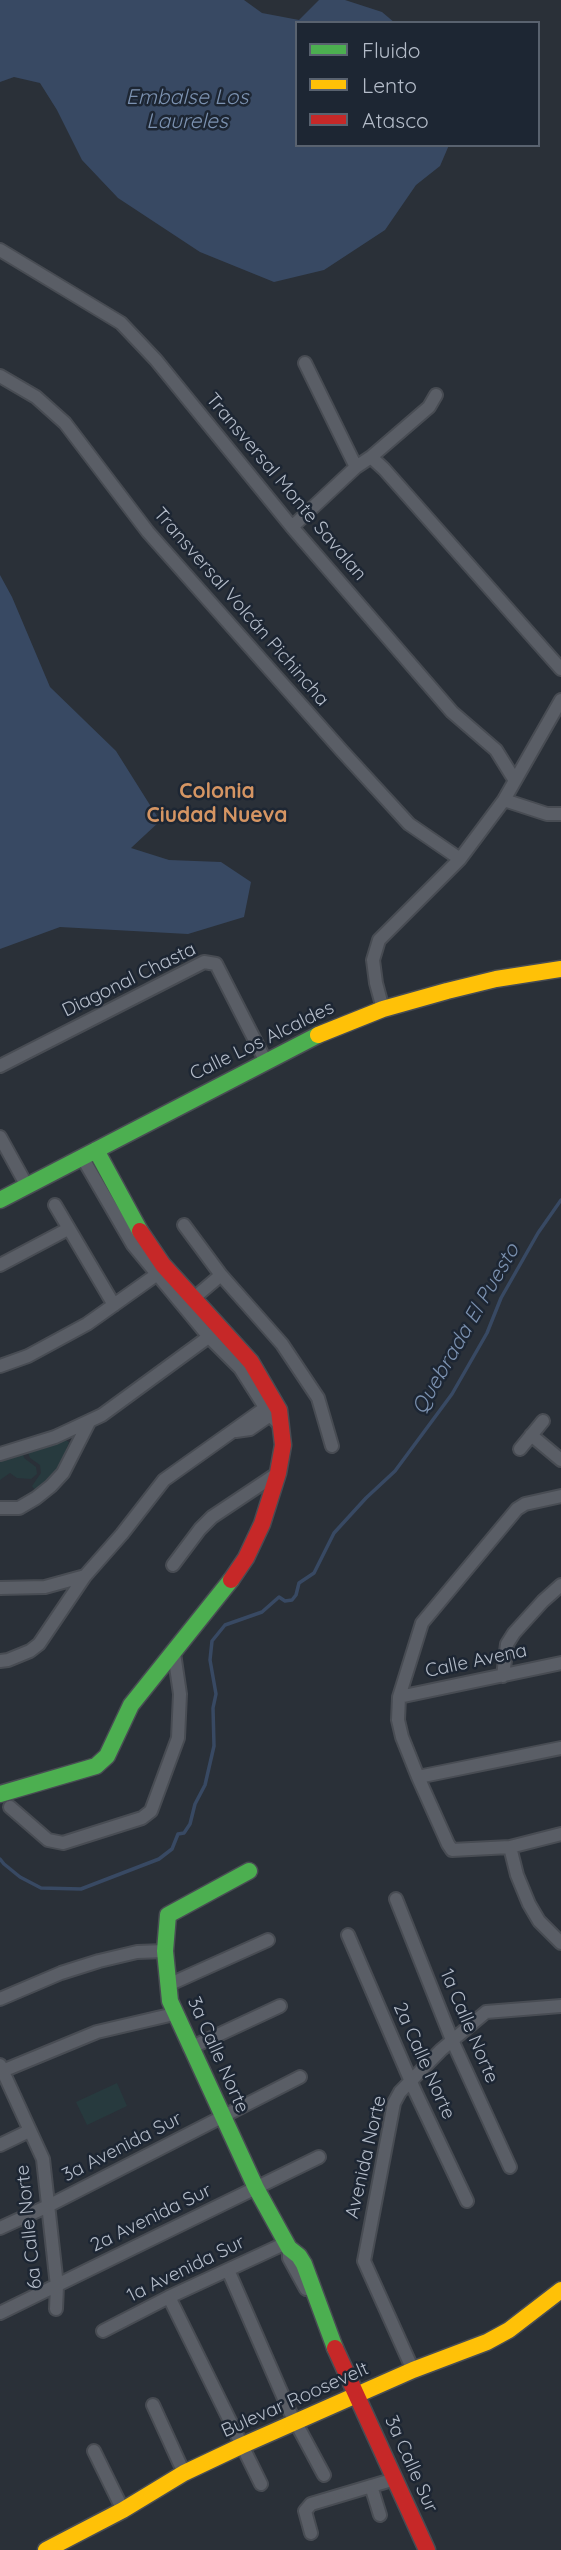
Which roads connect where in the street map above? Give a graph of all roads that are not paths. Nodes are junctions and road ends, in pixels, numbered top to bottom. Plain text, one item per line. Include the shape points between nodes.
1 (0, 250) edge
2 (305, 363) dead end
3 (0, 376) edge
4 (436, 395) dead end
5 (371, 457) junction
6 (356, 467) junction
7 (292, 527) junction
8 (561, 669) edge
9 (561, 700) edge
10 (514, 779) junction
11 (504, 800) junction
12 (561, 814) edge
13 (460, 859) junction
14 (561, 969) edge
15 (383, 1009) junction
16 (265, 1060) junction
17 (0, 1066) edge
18 (0, 1137) edge
19 (89, 1154) junction
20 (27, 1186) junction
21 (0, 1200) edge
22 (55, 1205) dead end
23 (184, 1225) dead end
24 (68, 1229) junction
25 (0, 1265) edge
26 (161, 1272) junction
27 (221, 1275) junction
28 (194, 1298) junction
29 (114, 1305) junction
30 (214, 1333) junction
31 (0, 1366) edge
32 (274, 1412) junction
33 (543, 1421) dead end
34 (89, 1422) junction
35 (531, 1435) junction
36 (332, 1446) dead end
37 (520, 1449) dead end
38 (0, 1454) edge
39 (561, 1460) edge
40 (278, 1473) junction
41 (561, 1496) edge
42 (0, 1508) edge
43 (173, 1565) dead end
44 (85, 1576) junction
45 (561, 1585) edge
46 (0, 1588) edge
47 (174, 1653) junction
48 (0, 1661) edge
49 (561, 1663) edge
50 (503, 1676) junction
51 (399, 1697) junction
52 (561, 1748) edge
53 (418, 1777) junction
54 (5, 1800) edge
55 (561, 1834) edge
56 (510, 1847) junction
57 (249, 1871) dead end
58 (396, 1899) dead end
59 (348, 1936) dead end
60 (268, 1940) dead end
61 (561, 1943) edge
62 (165, 1951) junction
63 (168, 1984) junction
64 (0, 1999) edge
65 (280, 2006) dead end
66 (561, 2006) edge
67 (174, 2014) junction
68 (452, 2040) junction
69 (190, 2048) junction
70 (1, 2069) edge
71 (300, 2077) dead end
72 (411, 2081) junction
73 (222, 2116) junction
74 (29, 2131) junction
75 (0, 2145) edge
76 (319, 2157) dead end
77 (510, 2167) dead end
78 (257, 2188) junction
79 (467, 2201) dead end
80 (48, 2206) junction
81 (0, 2228) edge
82 (287, 2245) junction
83 (228, 2270) junction
84 (57, 2286) junction
85 (561, 2290) edge
86 (169, 2297) junction
87 (56, 2309) dead end
88 (0, 2313) edge
89 (103, 2331) dead end
90 (413, 2370) junction
91 (357, 2394) junction
92 (153, 2405) dead end
93 (296, 2424) junction
94 (241, 2446) junction
95 (94, 2451) dead end
96 (184, 2473) junction
97 (324, 2475) dead end
98 (395, 2479) junction
99 (261, 2484) dead end
100 (371, 2486) junction
101 (123, 2510) junction
102 (380, 2515) dead end
103 (311, 2533) dead end
104 (46, 2550) edge
105 (427, 2550) edge

1 - 7 street, Transversal Monte Savalan via 121,323
2 - 6 street
3 - 13 street, Transversal Volcán Pichincha via 36,397 65,423 148,532 342,751 409,824
4 - 5 street via 429,407
5 - 6 street
5 - 8 street
6 - 7 street
7 - 10 street, Transversal Monte Savalan via 452,712 496,750
9 - 10 street
10 - 11 street
11 - 12 street
11 - 13 street
13 - 15 street via 379,940 373,960
14 - 15 street, Calle Los Alcaldes via 496,979
15 - 16 street, Calle Los Alcaldes
16 - 17 street, Diagonal Chasta via 216,964 204,962
16 - 19 street, Calle Los Alcaldes
18 - 20 street
19 - 20 street, Calle Los Alcaldes
19 - 26 street
20 - 21 street, Calle Los Alcaldes
22 - 24 street
23 - 27 street
24 - 25 street
24 - 29 street
26 - 28 street
26 - 29 street
26 - 30 street
27 - 28 street
27 - 36 street via 282,1344 318,1398
28 - 30 street
29 - 31 street via 28,1356
30 - 32 street via 251,1362
30 - 34 street
32 - 40 street via 283,1445
32 - 44 street via 245,1421 164,1480
33 - 35 street
34 - 38 street
34 - 42 street via 51,1486 19,1508
35 - 37 street
35 - 39 street
40 - 43 street via 212,1517
40 - 47 street via 246,1558
41 - 51 street via 517,1509 445,1594 422,1623
44 - 46 street via 45,1587
44 - 48 street via 39,1644
45 - 50 street via 514,1633 507,1644
47 - 54 street via 131,1704 102,1762 19,1790
47 - 54 street via 180,1694 178,1738 152,1811 63,1843 48,1840
49 - 50 street, Calle Avena
50 - 51 street, Calle Avena
51 - 53 street via 402,1737
52 - 53 street
53 - 56 street via 452,1850
55 - 56 street
56 - 61 street via 529,1904
57 - 62 street, 3a Calle Norte via 168,1915
58 - 68 street, 1a Calle Norte
59 - 72 street, 2a Calle Norte
60 - 63 street
62 - 63 street, 3a Calle Norte
62 - 64 street via 99,1961
63 - 67 street, 3a Calle Norte
65 - 69 street
66 - 68 street, Avenida Norte via 486,2011
67 - 69 street, 3a Calle Norte
67 - 70 street via 97,2032
68 - 72 street, Avenida Norte
68 - 77 street, 1a Calle Norte
69 - 73 street, 3a Calle Norte
70 - 74 street, 6a Calle Norte
71 - 73 street, 3a Avenida Sur
72 - 79 street, 2a Calle Norte
72 - 90 street, Avenida Norte via 394,2103 364,2261
73 - 78 street, 3a Calle Norte
73 - 80 street, 3a Avenida Sur
74 - 75 street
74 - 80 street, 6a Calle Norte via 43,2159
76 - 78 street, 2a Avenida Sur
78 - 82 street, 3a Calle Norte
78 - 84 street, 2a Avenida Sur
80 - 81 street, 3a Avenida Sur
80 - 84 street, 6a Calle Norte
82 - 83 street, 1a Avenida Sur
82 - 91 street, 3a Calle Norte via 304,2264
83 - 86 street, 1a Avenida Sur
83 - 93 street
84 - 87 street, 6a Calle Norte
84 - 88 street, 2a Avenida Sur
85 - 90 street, Bulevar Roosevelt via 487,2342
86 - 89 street, 1a Avenida Sur
86 - 94 street
90 - 91 street, Bulevar Roosevelt
91 - 93 street, Bulevar Roosevelt
91 - 98 street, 3a Calle Sur
92 - 96 street
93 - 94 street, Bulevar Roosevelt
93 - 97 street
94 - 96 street, Bulevar Roosevelt
94 - 99 street
95 - 101 street
96 - 101 street, Bulevar Roosevelt
98 - 100 street
98 - 105 street, 3a Calle Sur
100 - 102 street
100 - 103 street via 307,2507
101 - 104 street, Bulevar Roosevelt

